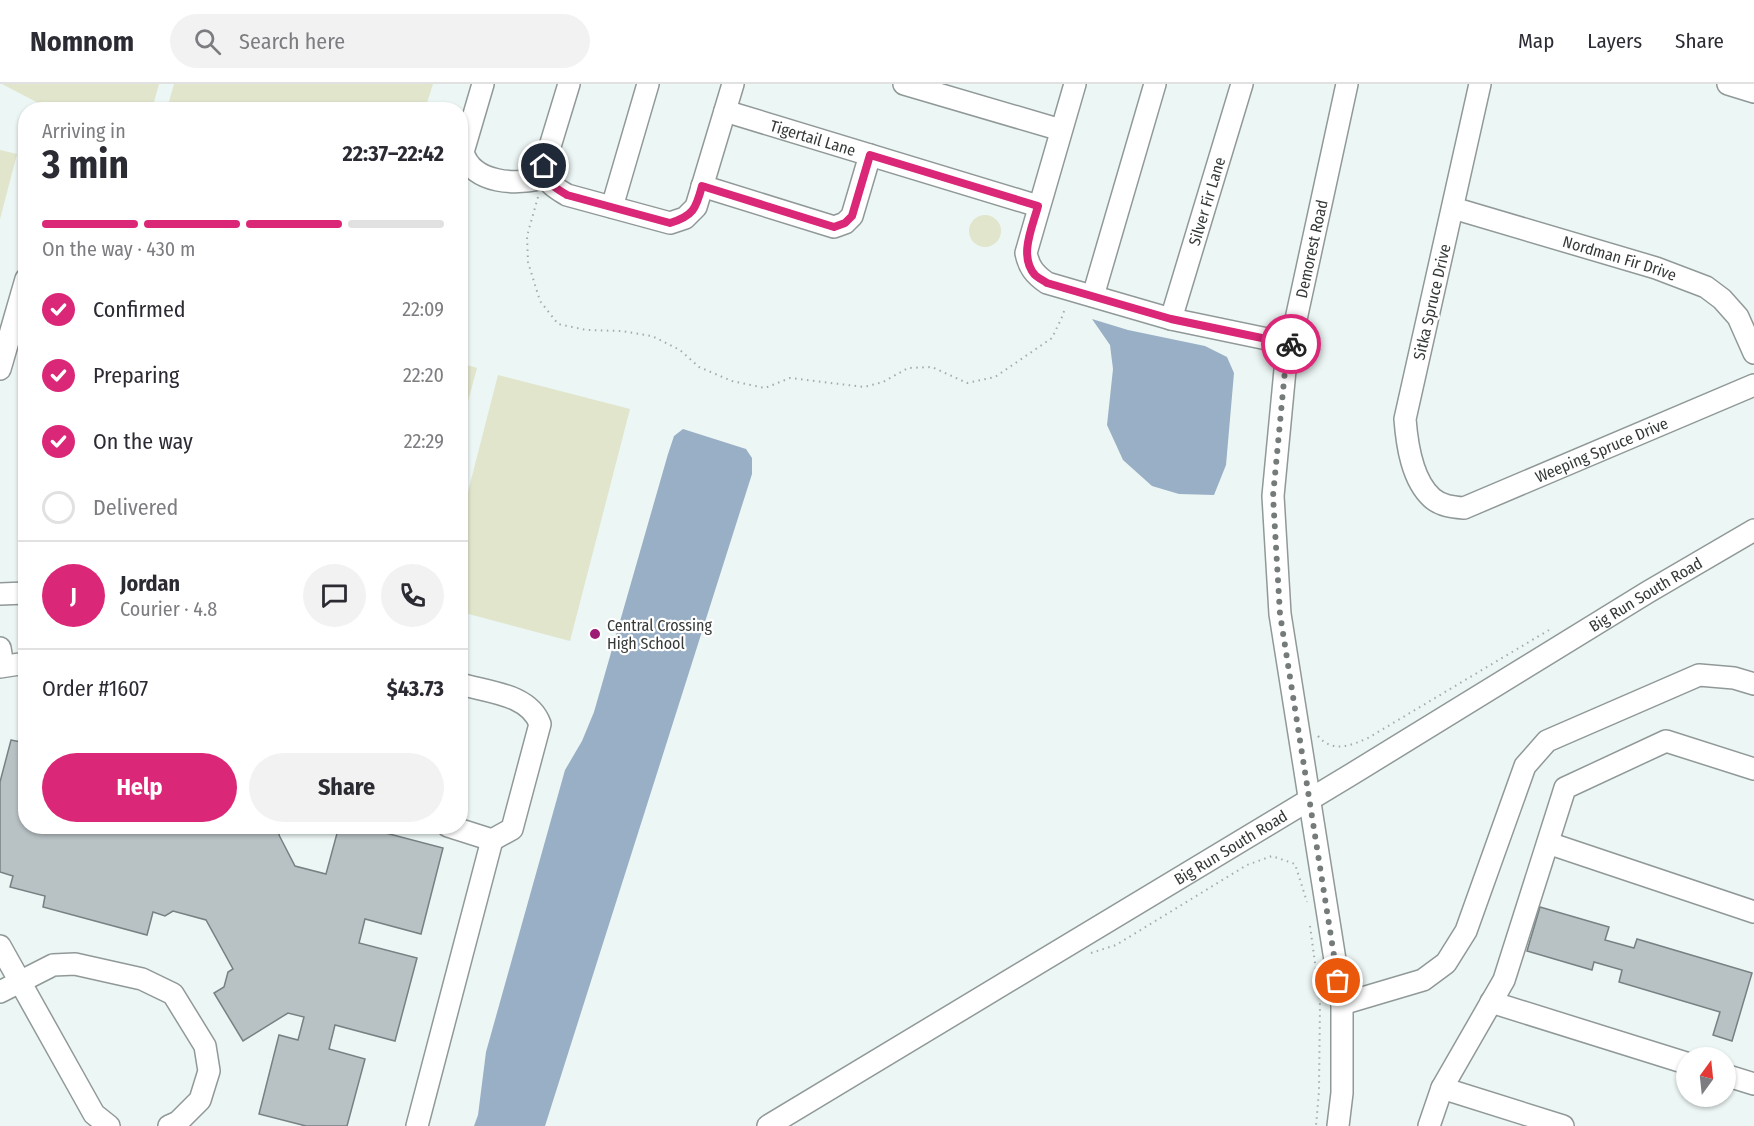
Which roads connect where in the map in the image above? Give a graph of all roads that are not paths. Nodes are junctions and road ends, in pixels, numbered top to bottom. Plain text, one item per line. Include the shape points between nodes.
1 (483, 84) edge
2 (569, 84) edge
3 (648, 84) edge
4 (733, 84) edge
5 (904, 84) edge
6 (1075, 84) edge
7 (1155, 84) edge
8 (1242, 84) edge
9 (1347, 84) edge
10 (1480, 84) edge
11 (1728, 84) edge
12 (1754, 92) edge
13 (725, 111) junction
14 (1061, 130) junction
15 (468, 135) edge
16 (870, 155) junction
17 (468, 164) edge
18 (545, 177) junction
19 (702, 186) junction
20 (1038, 206) junction
21 (612, 207) junction
22 (1453, 208) junction
23 (1093, 296) junction
24 (18, 307) edge
25 (1171, 319) junction
26 (1291, 344) junction
27 (1754, 353) edge
28 (0, 369) edge
29 (1754, 385) edge
30 (1447, 507) joint
31 (1754, 530) edge
32 (18, 593) edge
33 (0, 594) edge
34 (1, 660) edge
35 (18, 662) edge
36 (1754, 684) edge
37 (468, 686) edge
38 (1754, 769) edge
39 (1309, 800) junction
40 (468, 832) edge
41 (492, 840) junction
42 (1548, 843) junction
43 (1754, 912) edge
44 (0, 946) edge
45 (19, 981) junction
46 (0, 992) edge
47 (1491, 1002) junction
48 (1342, 1004) junction
49 (1676, 1060) edge
50 (1736, 1078) edge
51 (1754, 1084) edge
52 (1442, 1088) junction
53 (109, 1126) edge
54 (169, 1126) edge
55 (417, 1126) edge
56 (768, 1126) edge
57 (1338, 1126) edge
58 (1429, 1126) edge
59 (1563, 1126) edge

1 - 15 street
2 - 18 street via 544,166
3 - 21 street
4 - 13 street
5 - 14 street
6 - 14 street
7 - 23 street
8 - 25 street, Silver Fir Lane
9 - 26 street, Demorest Road
10 - 22 street, Sitka Spruce Drive
11 - 12 street
13 - 16 street, Tigertail Lane
13 - 19 street
14 - 20 street
16 - 19 street via 852,216 834,227
16 - 20 street, Tigertail Lane
17 - 18 street via 476,171 513,183
18 - 21 street via 567,195
19 - 21 street via 696,207 685,218 670,223
20 - 23 street via 1026,253 1035,275 1047,283
22 - 27 street, Nordman Fir Drive via 1656,268 1706,287 1738,317
22 - 30 street, Sitka Spruce Drive via 1405,419 1406,437 1421,483 1433,499
23 - 25 street
24 - 28 street
25 - 26 street
26 - 39 street, Demorest Road via 1273,496 1280,614
29 - 30 street, Weeping Spruce Drive via 1464,508
31 - 39 street, Big Run South Road
32 - 33 street
34 - 35 street
36 - 48 street via 1699,675 1547,741 1525,766 1466,931 1446,963 1423,980
37 - 41 street via 522,701 536,712 540,723 512,829
38 - 42 street via 1666,741 1565,788
39 - 48 street, Demorest Road
39 - 56 street, Big Run South Road
40 - 41 street
41 - 55 street
42 - 43 street
42 - 47 street via 1504,980
44 - 45 street
45 - 46 street
45 - 53 street via 94,1114
45 - 54 street via 53,965 75,964 142,979 173,993 205,1046 209,1071 200,1100
47 - 49 street
47 - 52 street
48 - 57 street, Demorest Road
50 - 51 street
52 - 58 street
52 - 59 street

